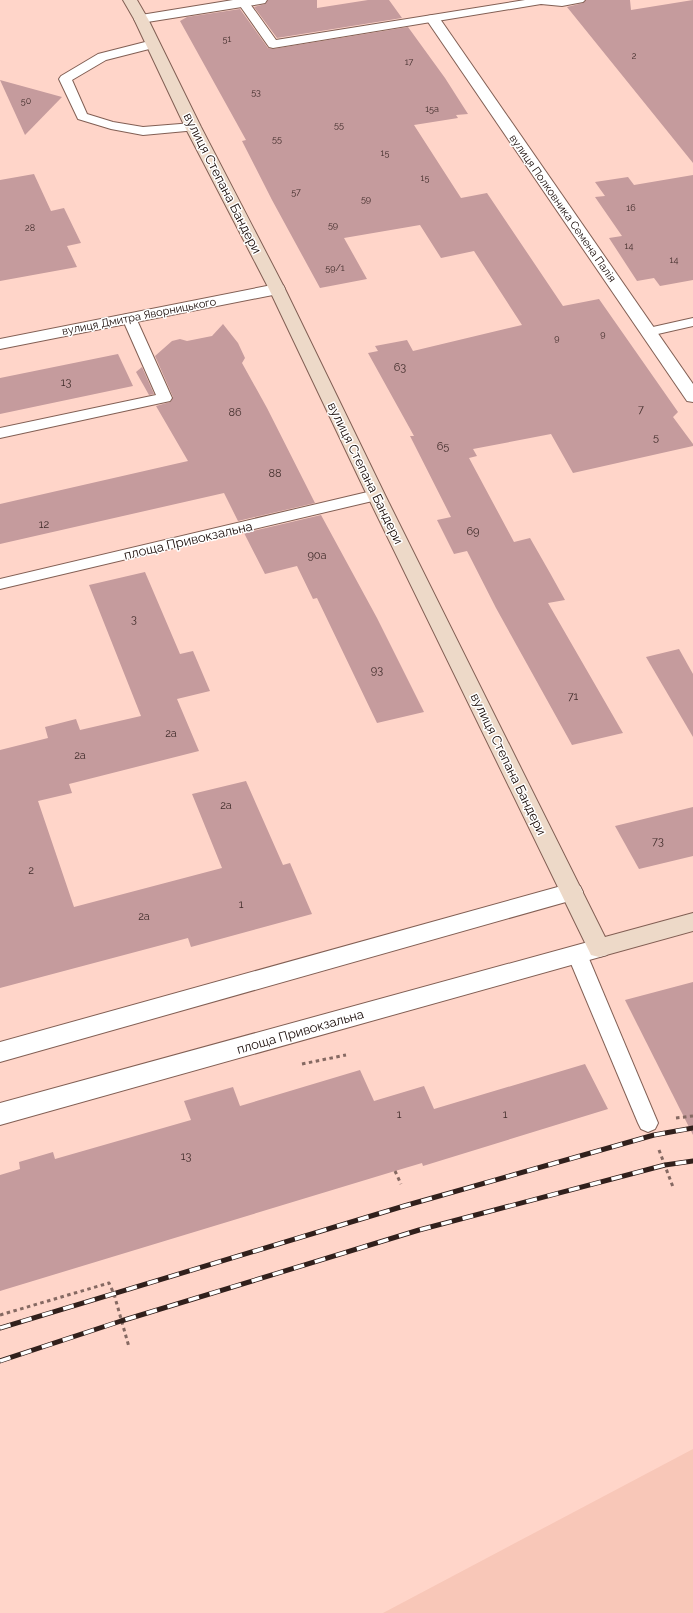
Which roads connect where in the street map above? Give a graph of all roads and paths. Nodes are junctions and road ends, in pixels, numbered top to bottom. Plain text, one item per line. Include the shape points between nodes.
1 (130, 0) edge
2 (260, 0) edge
3 (579, 0) edge
4 (541, 1) edge
5 (244, 3) junction
6 (141, 19) junction
7 (433, 19) junction
8 (153, 44) junction
9 (193, 127) junction
10 (277, 288) junction
11 (129, 318) junction
12 (693, 322) edge
13 (649, 332) junction
14 (0, 344) edge
15 (693, 397) edge
16 (0, 432) edge
17 (376, 495) junction
18 (0, 584) edge
19 (572, 892) junction
20 (693, 922) edge
21 (599, 948) junction
22 (577, 954) junction
23 (0, 1052) edge
24 (0, 1114) edge
25 (648, 1123) joint
26 (395, 1171) dead end
27 (401, 1184) dead end
28 (673, 1187) dead end
29 (0, 1315) edge
30 (129, 1347) dead end

1 - 6 street, вулиця Степана Бандери
2 - 5 street
3 - 4 lane via 562,3
4 - 7 lane
5 - 6 street
5 - 7 lane via 273,44
6 - 8 street, вулиця Степана Бандери
7 - 13 street, вулиця Полковника Семена Палія
8 - 9 street, вулиця Степана Бандери
8 - 9 lane via 102,57 65,80 82,116 143,131
9 - 10 street, вулиця Степана Бандери
10 - 11 street, вулиця Дмитра Яворницького
10 - 17 street, вулиця Степана Бандери
11 - 14 street, вулиця Дмитра Яворницького
11 - 16 lane via 165,398
12 - 13 lane
13 - 15 street, вулиця Полковника Семена Палія
17 - 18 lane, площа Привокзальна
17 - 19 street, вулиця Степана Бандери
19 - 21 street, вулиця Степана Бандери
19 - 23 street
20 - 21 street
21 - 22 street, площа Привокзальна
22 - 24 street, площа Привокзальна
22 - 25 lane
25 - 28 path
26 - 27 path
29 - 30 path via 109,1282

